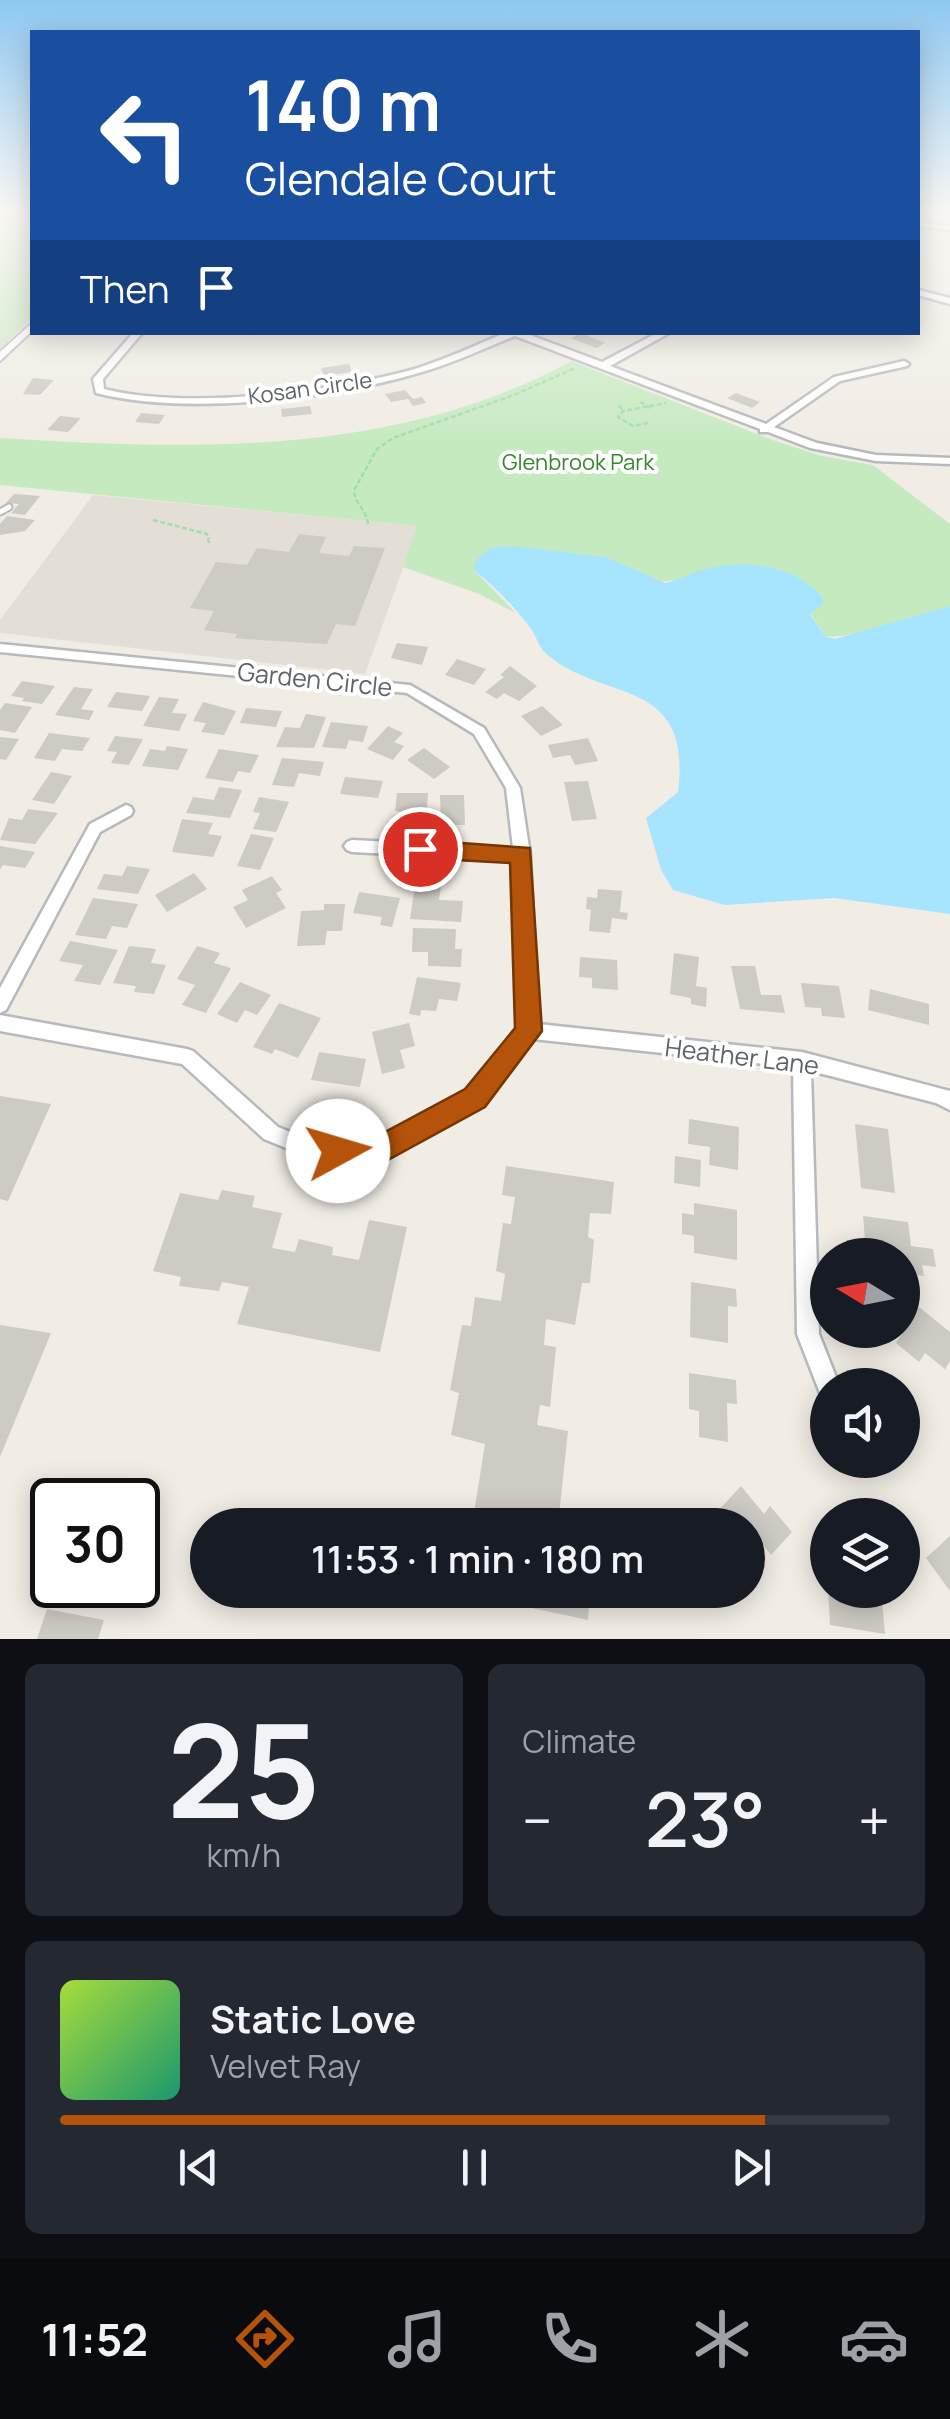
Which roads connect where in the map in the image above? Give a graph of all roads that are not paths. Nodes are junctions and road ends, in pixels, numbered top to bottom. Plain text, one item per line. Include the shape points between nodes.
1 (920, 293) edge
2 (950, 301) edge
3 (30, 328) edge
4 (136, 335) edge
5 (508, 335) edge
6 (518, 335) edge
7 (661, 335) edge
8 (0, 358) edge
9 (598, 364) junction
10 (904, 364) dead end
11 (99, 391) junction
12 (83, 394) dead end
13 (764, 430) junction
14 (950, 461) edge
15 (10, 506) dead end
16 (0, 512) edge
17 (6, 648) edge
18 (0, 664) edge
19 (126, 811) dead end
20 (352, 846) dead end
21 (522, 854) junction
22 (0, 1005) edge
23 (0, 1023) edge
24 (529, 1031) junction
25 (802, 1060) junction
26 (950, 1100) edge
27 (821, 1368) edge

1 - 2 street
3 - 8 street
4 - 11 street via 98,378
5 - 11 street, Kosan Circle via 418,371 320,390 216,399 127,398
6 - 9 street
7 - 9 street
9 - 13 street
10 - 13 street via 837,379
11 - 12 street, Kosan Circle
13 - 14 street via 842,453
15 - 16 lane
17 - 18 street
17 - 21 street, Garden Circle via 410,689 479,731 514,788
19 - 22 street via 95,828
20 - 21 street
21 - 24 street, Garden Circle
23 - 24 street via 187,1056 271,1133 338,1151 386,1147 475,1098
24 - 25 street, Heather Lane
25 - 26 street, Heather Lane
25 - 27 street via 808,1334

